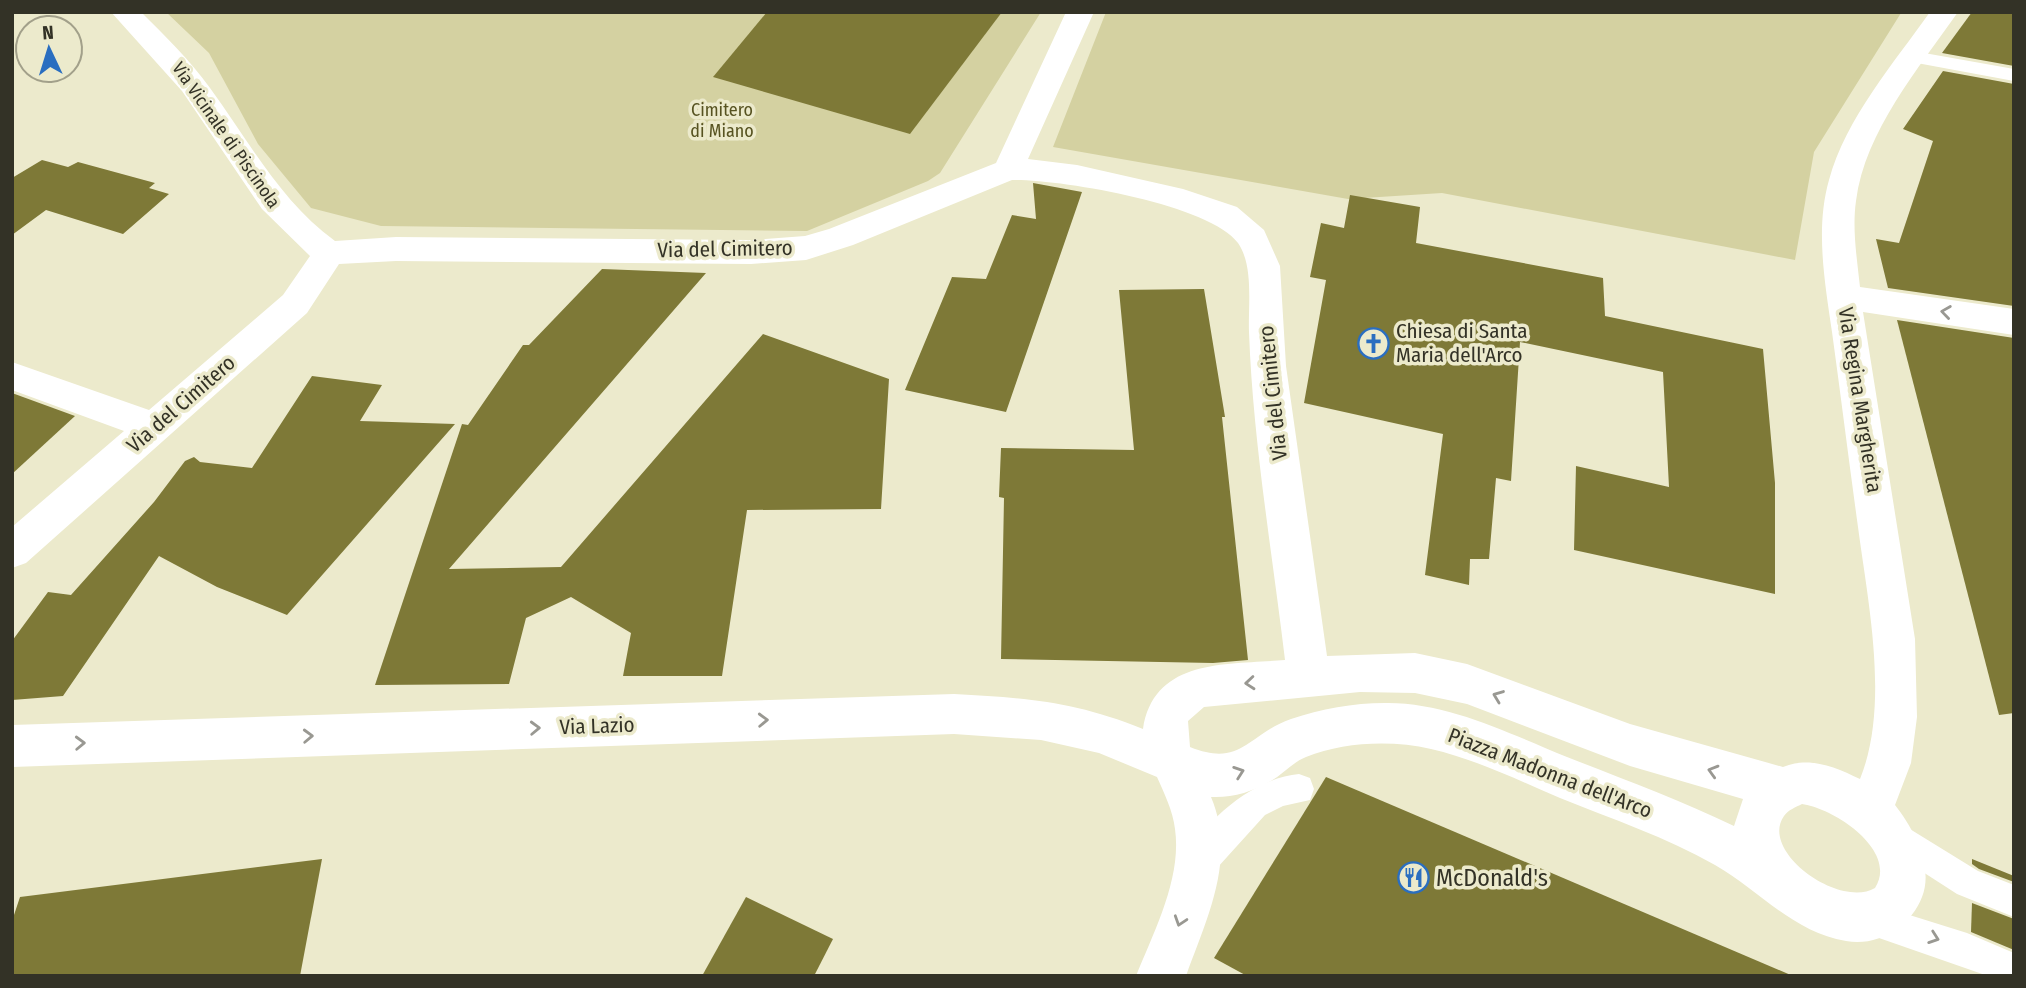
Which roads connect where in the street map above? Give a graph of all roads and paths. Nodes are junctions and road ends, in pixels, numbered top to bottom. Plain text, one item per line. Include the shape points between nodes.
1 (125, 12) edge
2 (1080, 12) edge
3 (1944, 12) edge
4 (1913, 57) junction
5 (2014, 75) edge
6 (1008, 170) junction
7 (329, 253) junction
8 (1844, 297) junction
9 (2014, 322) edge
10 (12, 376) edge
11 (156, 427) junction
12 (12, 551) edge
13 (1309, 678) junction
14 (1292, 740) junction
15 (12, 746) edge
16 (1174, 761) junction
17 (1779, 787) junction
18 (1879, 821) junction
19 (1197, 867) junction
20 (1778, 879) junction
21 (2014, 901) edge
22 (1868, 918) junction
23 (2014, 970) edge
24 (1161, 976) edge

1 - 7 street, Via Vicinale di Piscinola via 186,75 279,212 305,238
2 - 6 street
3 - 4 street, Via Regina Margherita
4 - 5 lane
4 - 8 street, Via Regina Margherita via 1855,151 1840,198
6 - 7 street, Via del Cimitero via 806,247 751,252 396,249
6 - 13 street, Via del Cimitero via 1077,175 1172,197 1226,215 1252,238 1263,266 1268,366
7 - 11 street, Via del Cimitero via 295,304
9 -> 8 street
8 - 18 street, Via Regina Margherita via 1894,639 1895,717
10 - 11 street
11 - 12 street, Via del Cimitero
13 -> 16 street via 1196,688 1178,695 1166,710 1163,733
17 -> 13 street via 1630,745 1467,684 1415,673 1360,672
16 -> 14 street, Piazza Madonna dell'Arco via 1205,775 1231,775 1255,766
14 - 19 lane via 1287,757 1290,776 1306,793 1277,791 1260,799
14 - 20 street, Piazza Madonna dell'Arco via 1342,726 1387,723 1431,728 1687,827
15 -> 16 street, Via Lazio via 954,714 1041,719 1101,733
16 - 19 street via 1198,828
17 - 18 street via 1799,782 1822,784
17 - 20 street, Piazza Madonna dell'Arco via 1764,799 1756,816 1764,858
18 - 21 lane via 1968,883
18 - 22 street via 1900,855 1904,877 1899,897 1887,911
19 -> 24 street
20 - 22 street, Piazza Madonna dell'Arco via 1798,899 1822,912 1846,919
22 -> 23 lane

